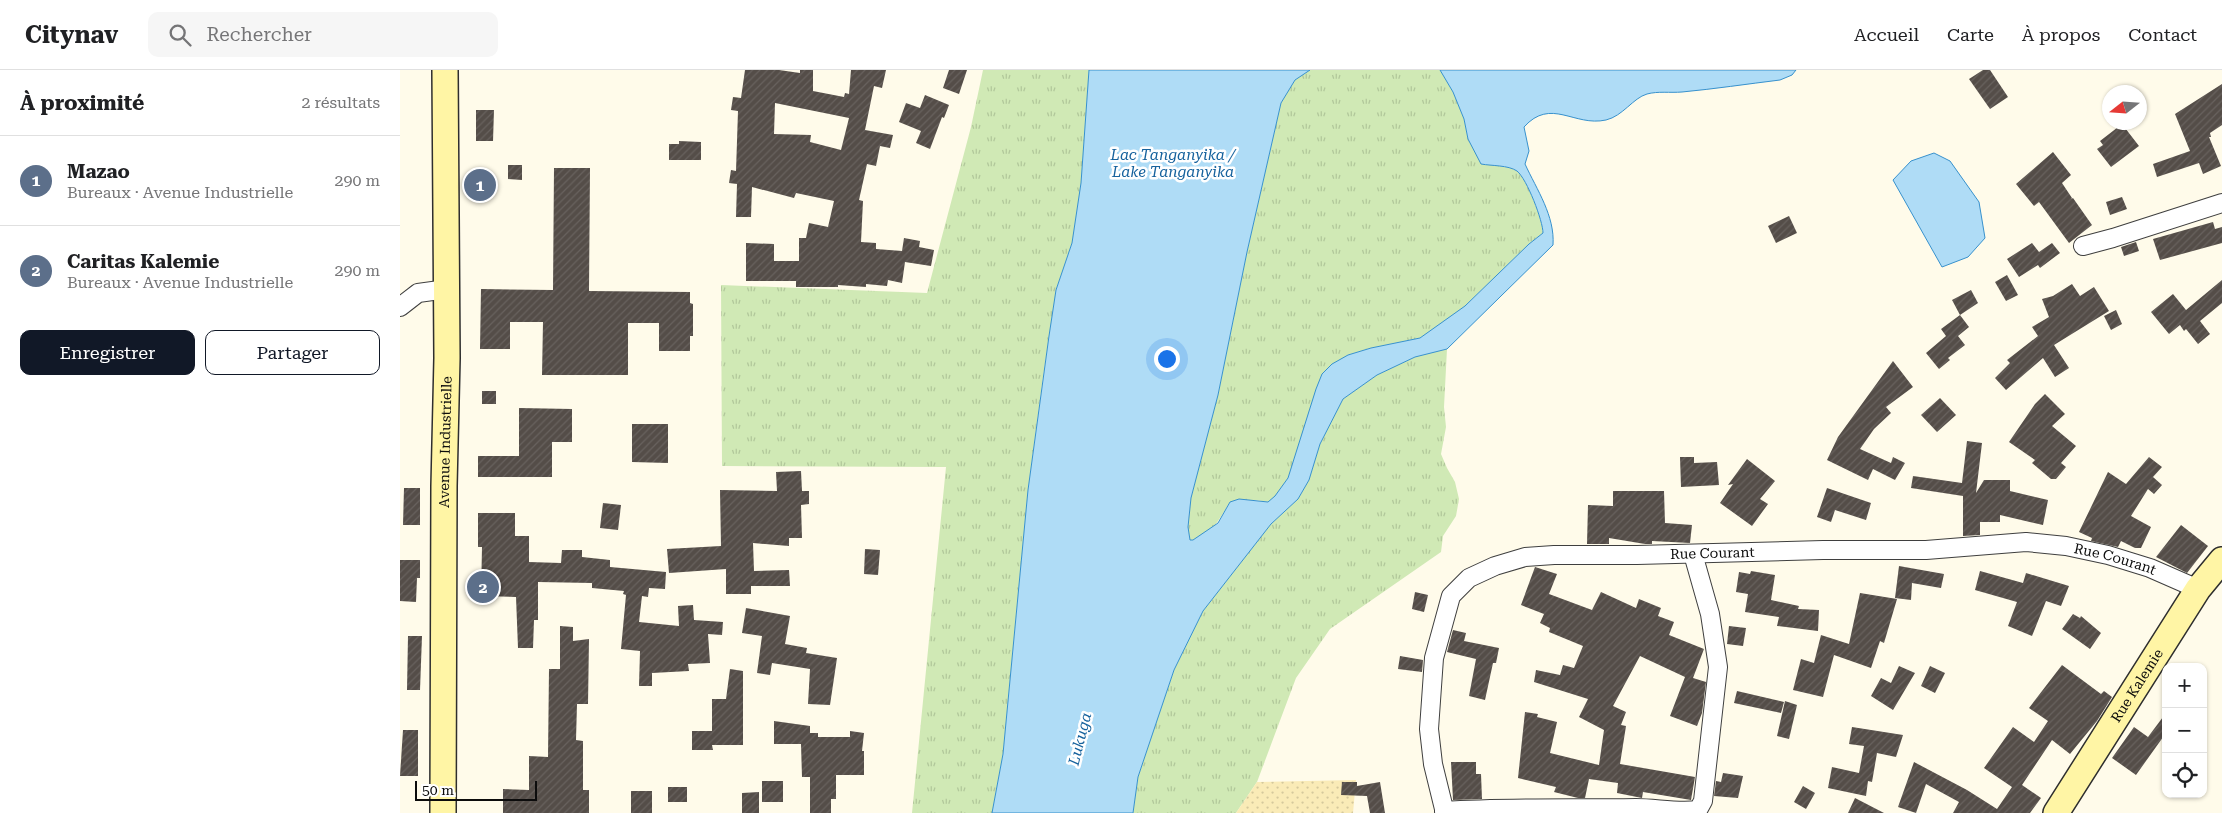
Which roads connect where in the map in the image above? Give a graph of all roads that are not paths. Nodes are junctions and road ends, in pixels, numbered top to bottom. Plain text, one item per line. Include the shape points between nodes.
1 (445, 70) edge
2 (2222, 203) edge
3 (2083, 246) dead end
4 (447, 289) junction
5 (400, 307) edge
6 (1693, 554) junction
7 (2222, 560) edge
8 (2198, 589) junction
9 (1705, 811) edge
10 (1445, 812) edge
11 (443, 813) edge
12 (2056, 813) edge

1 - 4 street, Avenue Industrielle
2 - 3 street
4 - 5 street via 418,292
4 - 11 street, Avenue Industrielle
6 - 8 street, Rue Courant via 1926,550 2026,542 2066,546 2108,556 2150,568
6 - 9 street via 1710,614 1718,667 1703,801
6 - 10 street, Rue Courant via 1525,557 1469,578 1451,596 1434,658 1429,730 1433,764
7 - 8 street, Rue Kalemie
8 - 12 street, Rue Kalemie
9 - 10 street via 1530,807

